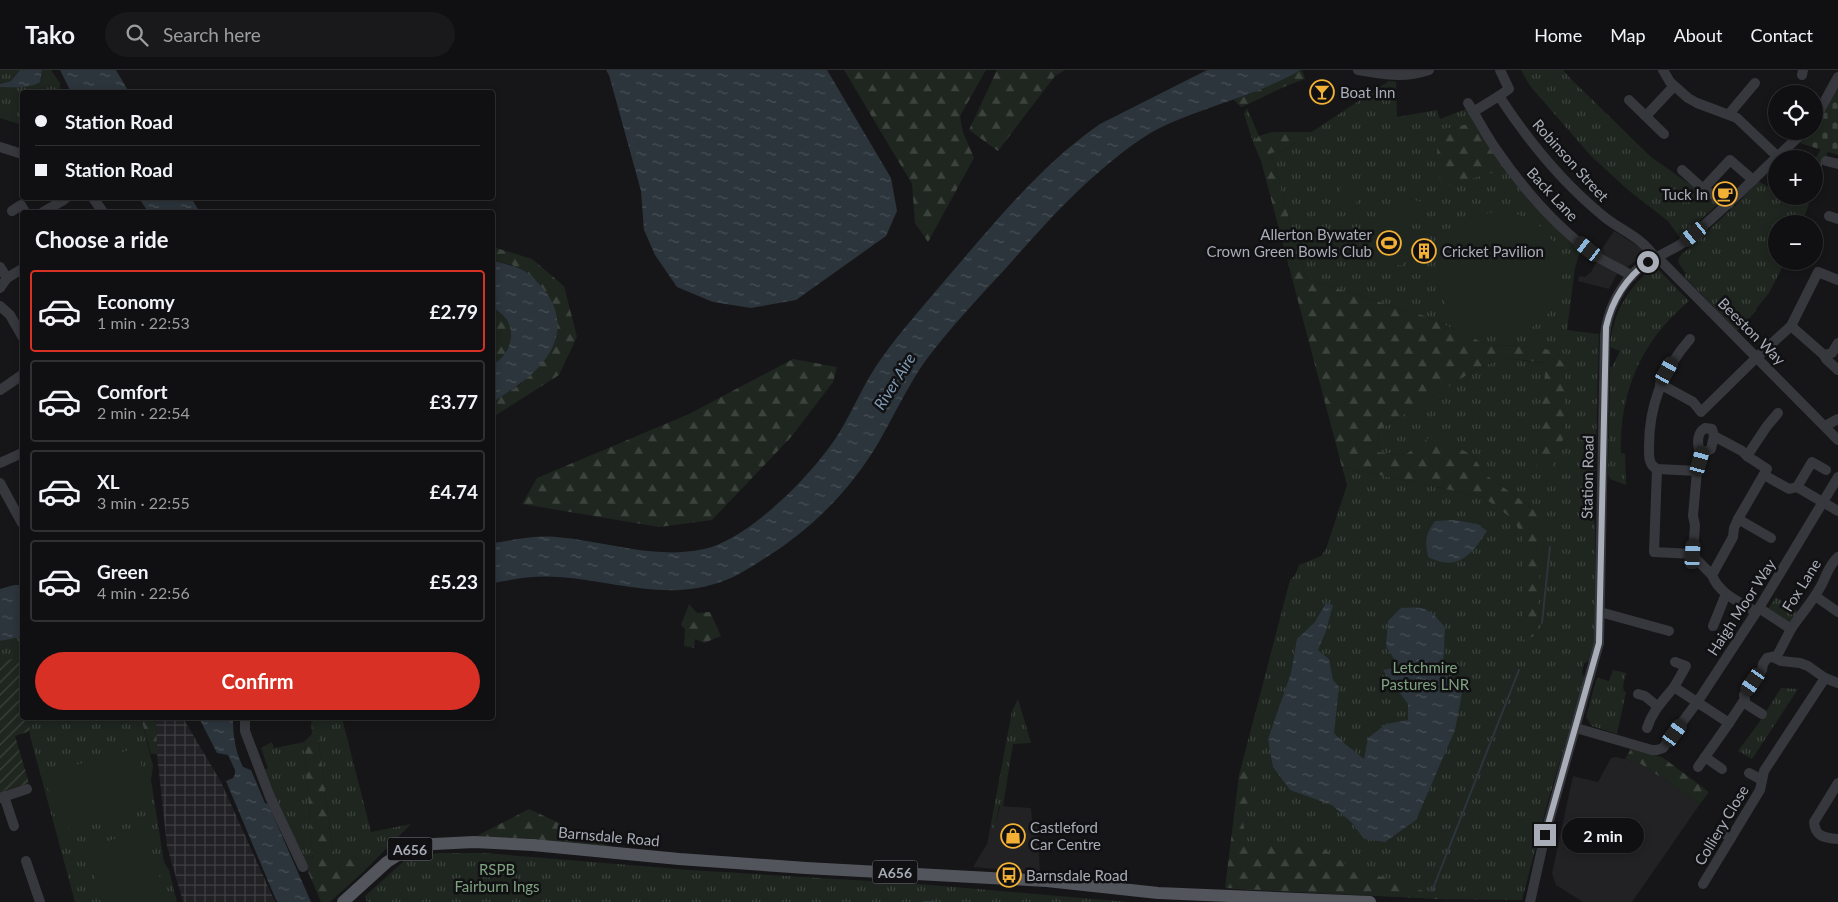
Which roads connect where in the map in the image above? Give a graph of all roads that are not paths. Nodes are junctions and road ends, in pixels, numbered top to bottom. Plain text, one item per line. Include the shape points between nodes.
1 (1358, 70) edge
2 (1429, 70) edge
3 (1500, 70) edge
4 (1663, 70) edge
5 (1838, 77) edge
6 (1755, 83) dead end
7 (1674, 86) junction
8 (1499, 96) junction
9 (1629, 100) dead end
10 (1823, 104) edge
11 (1729, 114) junction
12 (1646, 116) junction
13 (1664, 134) dead end
14 (1795, 140) edge
15 (0, 147) edge
16 (1771, 150) edge
17 (1784, 150) edge
18 (20, 153) edge
19 (1826, 161) dead end
20 (1838, 164) edge
21 (1768, 165) edge
22 (1682, 170) dead end
23 (1753, 180) junction
24 (1703, 189) junction
25 (64, 200) edge
26 (1729, 204) junction
27 (24, 210) edge
28 (47, 210) edge
29 (12, 211) dead end
30 (1656, 258) junction
31 (0, 267) edge
32 (20, 270) edge
33 (1632, 276) junction
34 (7, 278) junction
35 (1838, 280) edge
36 (0, 288) edge
37 (0, 306) edge
38 (1791, 326) junction
39 (20, 332) edge
40 (1690, 339) dead end
41 (1838, 344) edge
42 (1824, 355) junction
43 (1757, 357) junction
44 (1838, 370) edge
45 (20, 376) edge
46 (1660, 384) junction
47 (0, 390) edge
48 (1701, 412) junction
49 (1778, 413) dead end
50 (1838, 419) edge
51 (1825, 426) junction
52 (1705, 428) junction
53 (1714, 436) junction
54 (1838, 440) edge
55 (1702, 452) junction
56 (20, 453) edge
57 (1746, 456) junction
58 (0, 463) edge
59 (1657, 470) junction
60 (1826, 470) dead end
61 (1697, 471) junction
62 (1765, 472) junction
63 (1838, 478) edge
64 (0, 483) edge
65 (1797, 488) junction
66 (1822, 502) junction
67 (1838, 512) edge
68 (20, 519) edge
69 (1738, 519) junction
70 (1771, 538) dead end
71 (1693, 554) junction
72 (1838, 557) edge
73 (1712, 575) junction
74 (1726, 594) junction
75 (1815, 596) junction
76 (1757, 610) junction
77 (1600, 612) junction
78 (1838, 612) edge
79 (1713, 626) dead end
80 (1791, 629) junction
81 (1669, 631) dead end
82 (1773, 657) junction
83 (1675, 662) dead end
84 (1825, 678) junction
85 (1838, 683) edge
86 (1674, 687) junction
87 (1638, 694) dead end
88 (1698, 702) junction
89 (1743, 702) junction
90 (1657, 706) junction
91 (1762, 714) dead end
92 (245, 720) edge
93 (1729, 723) junction
94 (1576, 728) junction
95 (1647, 728) dead end
96 (1705, 757) junction
97 (1698, 767) dead end
98 (1722, 769) dead end
99 (1749, 773) dead end
100 (1762, 780) junction
101 (1838, 783) edge
102 (26, 789) dead end
103 (2, 797) edge
104 (14, 826) dead end
105 (1720, 831) dead end
106 (1731, 838) junction
107 (1838, 839) edge
108 (26, 861) dead end
109 (303, 867) dead end
110 (1703, 884) dead end
111 (40, 902) edge
112 (343, 902) edge
113 (1370, 902) edge
114 (1530, 902) edge

1 - 2 street via 1407,76
3 - 8 street via 1509,89
4 - 7 street
5 - 10 street
6 - 11 street
7 - 11 street via 1697,103
7 - 12 street
8 - 30 street, Robinson Street via 1526,134 1565,179 1602,215 1647,246
8 - 33 street, Back Lane via 1470,108 1497,152 1526,189 1577,240
9 - 12 street
11 - 16 street
12 - 13 street
14 - 17 street, Station Road
15 - 18 street
19 - 20 street
21 - 23 street, Station Road
22 - 24 street
23 - 24 street via 1730,160
23 - 26 street, Station Road
24 - 26 street
25 - 28 street
26 - 30 street, Station Road via 1684,242
27 - 29 street via 21,205
30 - 33 street, Station Road
30 - 43 street, Beeston Way
31 - 34 street
32 - 34 street
33 - 77 street, Station Road via 1612,306 1605,336
34 - 36 street
35 - 38 street via 1818,272
37 - 39 street via 10,315
38 - 42 street
38 - 43 street
40 - 46 street via 1672,361
41 - 42 street via 1834,351
42 - 44 street
43 - 48 street
43 - 51 street, Beeston Way
45 - 47 street
46 - 48 street via 1692,402
46 - 59 street via 1649,431 1650,461
48 - 52 street
49 - 57 street
50 - 51 street
51 - 54 street
52 - 53 street via 1712,429
52 - 55 street via 1698,440
53 - 55 street via 1710,449
53 - 57 street
55 - 61 street
56 - 58 street
57 - 62 street
59 - 61 street
59 - 71 street via 1654,552
60 - 65 street via 1812,462
61 - 71 street
62 - 65 street via 1789,489
62 - 69 street
63 - 66 street, Haigh Moor Way
64 - 68 street
65 - 66 street
66 - 67 street
66 - 76 street, Haigh Moor Way
69 - 70 street
69 - 73 street via 1733,537
71 - 73 street
72 - 75 street, Fox Lane via 1825,574
73 - 74 street
74 - 76 street, Fox Lane
74 - 79 street
75 - 78 street
75 - 80 street, Fox Lane
76 - 80 street, Fox Lane
76 - 88 street, Haigh Moor Way
77 - 81 street
77 - 94 street, Station Road via 1597,652
80 - 82 street, Fox Lane
82 - 84 street via 1808,666
82 - 89 street, Fox Lane via 1763,664
83 - 86 street via 1686,666
84 - 85 street
84 - 100 street, Colliery Close via 1764,772
86 - 88 street
86 - 90 street
87 - 90 street
88 - 93 street
88 - 94 street, Haigh Moor Way via 1663,748 1657,750
89 - 91 street
89 - 93 street, Fox Lane
90 - 95 street
92 - 109 street via 245,731 270,797
93 - 96 street, Fox Lane
94 - 114 street, Station Road via 1545,835
96 - 97 street, Fox Lane
96 - 98 street
99 - 100 street
100 - 106 street, Colliery Close via 1760,790
101 - 107 street via 1814,822 1819,835
102 - 103 street
103 - 104 street
105 - 106 street
106 - 110 street, Colliery Close
108 - 111 street
112 - 113 main road, Barnsdale Road / A656 via 387,862 403,852 422,845 474,842 797,867 1047,881 1158,893

